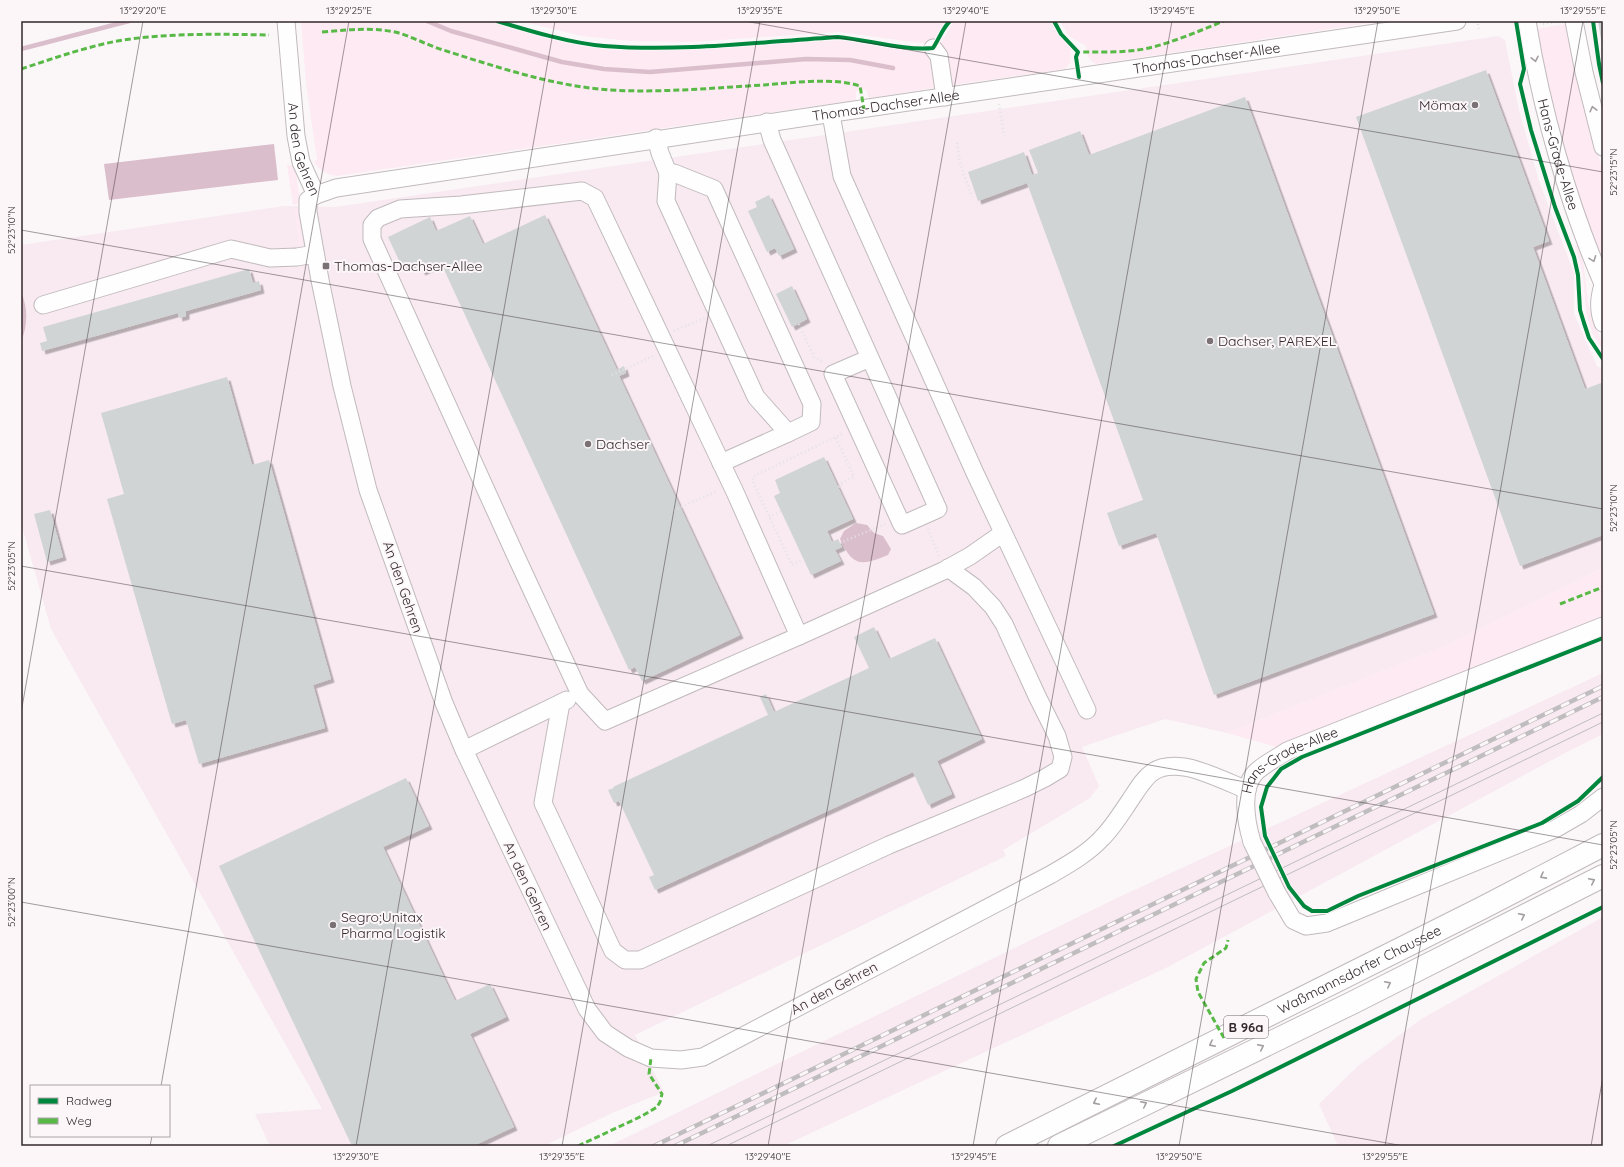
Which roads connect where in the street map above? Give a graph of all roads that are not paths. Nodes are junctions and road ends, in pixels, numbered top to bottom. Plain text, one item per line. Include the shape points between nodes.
1 (1457, 21) edge
2 (1574, 21) edge
3 (1534, 23) edge
4 (287, 24) edge
5 (933, 48) dead end
6 (945, 97) junction
7 (831, 114) junction
8 (768, 122) junction
9 (656, 138) junction
10 (1603, 147) edge
11 (668, 173) junction
12 (316, 195) junction
13 (315, 254) junction
14 (1603, 284) edge
15 (43, 305) dead end
16 (1603, 323) edge
17 (870, 358) junction
18 (788, 433) junction
19 (721, 463) junction
20 (1003, 533) junction
21 (947, 568) junction
22 (1603, 626) edge
23 (798, 636) junction
24 (580, 694) junction
25 (561, 703) junction
26 (1087, 710) dead end
27 (464, 750) junction
28 (1247, 790) junction
29 (1603, 797) edge
30 (1603, 846) edge
31 (1603, 876) edge
32 (1007, 1146) edge
33 (1059, 1146) edge

1 - 6 street, Thomas-Dachser-Allee
10 -> 2 street
3 -> 14 street, Hans-Grade-Allee via 1543,99 1557,155
4 - 12 street, An den Gehren via 296,136 301,162
5 - 6 street via 939,56
6 - 7 street, Thomas-Dachser-Allee
7 - 8 street, Thomas-Dachser-Allee
7 - 20 street via 842,176
8 - 9 street, Thomas-Dachser-Allee
8 - 17 street via 772,140
9 - 11 street
9 - 12 street, Thomas-Dachser-Allee via 336,188
11 - 18 street via 666,201 756,397
11 - 18 street via 714,189 812,404 811,422
12 - 13 street, An den Gehren via 308,200
13 - 15 street via 270,258 231,249
13 - 27 street, An den Gehren via 342,386 368,490 444,702
14 - 16 street, Hans-Grade-Allee via 1599,297
17 - 17 street via 833,374 902,525 938,509
18 - 19 street
19 - 23 street
19 - 24 street via 595,198 582,191 462,205 400,209 378,218 372,225 372,239
20 - 21 street via 970,556
20 - 26 street
21 - 23 street
21 - 25 street via 974,587 993,607 1004,624 1058,736 1063,757 1060,768 1026,788 889,844 640,960 624,960 613,951 543,803
22 - 28 street, Hans-Grade-Allee via 1287,751 1255,772
23 - 24 street via 605,722
24 - 25 street
25 - 27 street
27 - 28 street, An den Gehren via 587,1009 605,1033 628,1048 652,1058 681,1060 703,1057 1076,860 1103,837 1141,783 1156,770 1185,767
28 - 29 street, Hans-Grade-Allee, bridge via 1246,817 1252,842 1293,920 1306,926 1327,923 1555,829
30 -> 32 main road, Waßmannsdorfer Chaussee / B 96a
33 -> 31 main road, Waßmannsdorfer Chaussee / B 96a via 1354,1002

